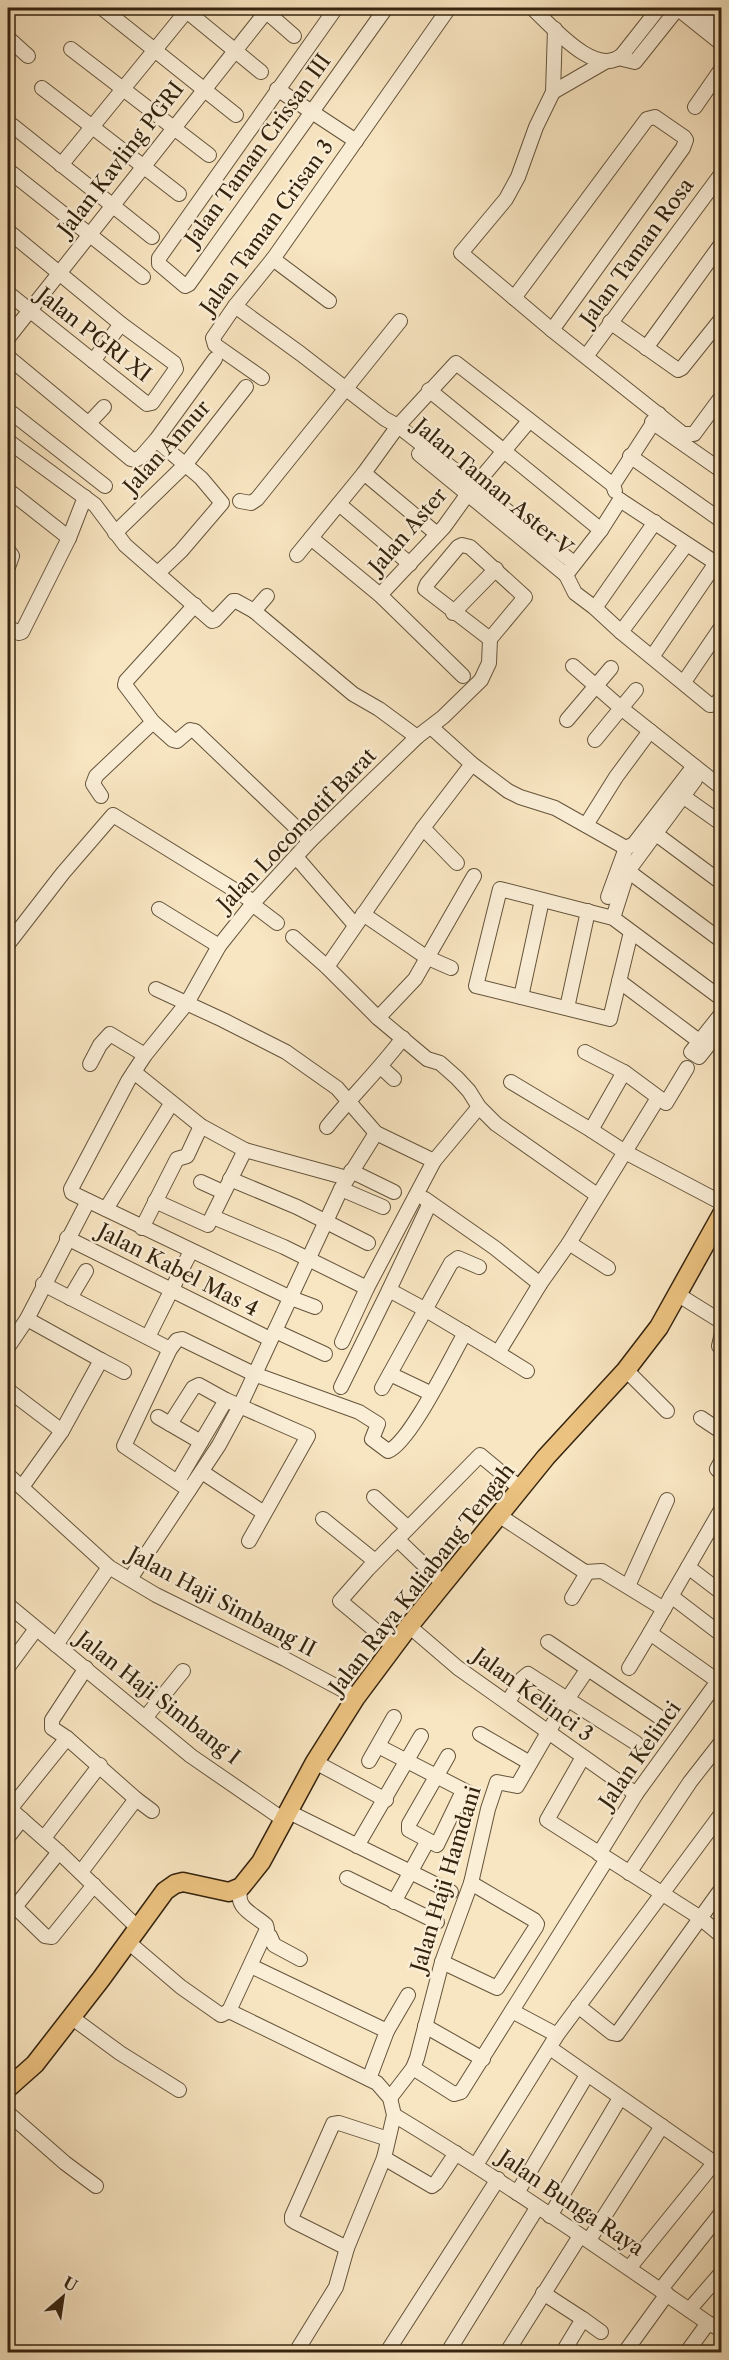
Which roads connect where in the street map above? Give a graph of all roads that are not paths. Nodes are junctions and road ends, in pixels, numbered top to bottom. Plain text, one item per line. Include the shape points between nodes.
1 (102, 8) edge
2 (186, 8) edge
3 (336, 8) edge
4 (386, 8) edge
5 (449, 8) edge
6 (532, 8) edge
7 (659, 8) edge
8 (677, 8) edge
9 (694, 8) edge
10 (266, 9) edge
11 (555, 29) junction
12 (722, 30) edge
13 (294, 36) dead end
14 (8, 38) edge
15 (722, 44) edge
16 (71, 49) dead end
17 (156, 49) junction
18 (234, 50) junction
19 (28, 56) dead end
20 (611, 60) junction
21 (261, 72) dead end
22 (719, 77) edge
23 (42, 88) dead end
24 (277, 88) junction
25 (124, 89) junction
26 (204, 89) junction
27 (553, 92) junction
28 (695, 107) dead end
29 (312, 112) junction
30 (236, 115) dead end
31 (8, 122) edge
32 (92, 127) junction
33 (173, 127) junction
34 (356, 141) junction
35 (209, 155) dead end
36 (62, 165) junction
37 (144, 166) junction
38 (8, 170) edge
39 (722, 173) edge
40 (179, 194) dead end
41 (113, 205) junction
42 (8, 231) edge
43 (90, 233) junction
44 (152, 237) dead end
45 (722, 243) edge
46 (273, 259) junction
47 (59, 272) junction
48 (143, 277) dead end
49 (8, 293) edge
50 (514, 298) junction
51 (329, 301) dead end
52 (235, 306) junction
53 (29, 311) junction
54 (722, 318) edge
55 (400, 321) dead end
56 (610, 322) junction
57 (121, 324) junction
58 (552, 330) junction
59 (8, 338) edge
60 (646, 348) junction
61 (587, 356) junction
62 (8, 357) edge
63 (215, 359) dead end
64 (93, 361) junction
65 (262, 378) dead end
66 (246, 387) dead end
67 (345, 389) junction
68 (429, 390) junction
69 (722, 396) edge
70 (104, 406) dead end
71 (8, 410) edge
72 (656, 418) junction
73 (529, 421) junction
74 (89, 423) junction
75 (395, 429) junction
76 (156, 440) junction
77 (8, 441) edge
78 (504, 453) junction
79 (630, 456) junction
80 (185, 465) junction
81 (722, 471) edge
82 (364, 473) junction
83 (613, 485) junction
84 (105, 486) dead end
85 (8, 490) edge
86 (471, 491) junction
87 (85, 497) junction
88 (620, 500) junction
89 (240, 501) dead end
90 (339, 504) junction
91 (722, 521) edge
92 (655, 522) junction
93 (601, 530) junction
94 (115, 533) junction
95 (437, 534) junction
96 (69, 538) junction
97 (311, 538) junction
98 (686, 545) junction
99 (8, 550) edge
100 (297, 555) dead end
101 (410, 564) junction
102 (718, 565) edge
103 (8, 567) edge
104 (496, 569) junction
105 (570, 569) junction
106 (159, 573) junction
107 (380, 595) junction
108 (267, 596) dead end
109 (195, 605) junction
110 (595, 608) junction
111 (254, 611) junction
112 (453, 613) junction
113 (722, 626) edge
114 (8, 627) edge
115 (621, 632) junction
116 (490, 639) junction
117 (652, 657) junction
118 (573, 666) dead end
119 (611, 668) dead end
120 (463, 676) dead end
121 (684, 682) junction
122 (595, 685) junction
123 (636, 690) dead end
124 (716, 700) edge
125 (621, 708) junction
126 (567, 720) dead end
127 (153, 722) junction
128 (431, 727) junction
129 (650, 731) junction
130 (417, 737) junction
131 (595, 740) dead end
132 (472, 764) junction
133 (694, 766) junction
134 (695, 780) dead end
135 (722, 788) edge
136 (101, 796) dead end
137 (684, 797) junction
138 (722, 824) edge
139 (586, 825) junction
140 (423, 828) junction
141 (656, 834) junction
142 (310, 841) junction
143 (626, 848) junction
144 (297, 858) junction
145 (457, 863) dead end
146 (628, 871) junction
147 (474, 876) dead end
148 (722, 883) edge
149 (608, 897) dead end
150 (542, 900) junction
151 (253, 903) junction
152 (159, 909) dead end
153 (588, 911) junction
154 (613, 918) junction
155 (359, 920) junction
156 (277, 923) dead end
157 (631, 932) junction
158 (293, 937) dead end
159 (722, 940) edge
160 (8, 944) edge
161 (219, 946) junction
162 (426, 957) junction
163 (327, 967) junction
164 (451, 968) dead end
165 (619, 981) junction
166 (156, 989) dead end
167 (521, 997) junction
168 (722, 999) edge
169 (187, 1003) junction
170 (567, 1008) junction
171 (722, 1013) edge
172 (378, 1018) junction
173 (722, 1028) edge
174 (403, 1038) junction
175 (699, 1041) junction
176 (585, 1052) dead end
177 (145, 1054) junction
178 (90, 1064) dead end
179 (381, 1067) junction
180 (687, 1068) dead end
181 (134, 1072) junction
182 (624, 1072) junction
183 (394, 1079) dead end
184 (511, 1082) dead end
185 (658, 1098) junction
186 (349, 1100) junction
187 (171, 1104) junction
188 (479, 1107) junction
189 (201, 1126) junction
190 (327, 1127) dead end
191 (591, 1130) junction
192 (376, 1133) junction
193 (245, 1150) junction
194 (625, 1152) junction
195 (434, 1161) junction
196 (230, 1179) junction
197 (347, 1179) junction
198 (201, 1182) dead end
199 (223, 1192) junction
200 (394, 1192) dead end
201 (417, 1192) junction
202 (597, 1195) junction
203 (88, 1200) junction
204 (154, 1201) junction
205 (430, 1203) junction
206 (722, 1203) edge
207 (383, 1207) dead end
208 (106, 1209) junction
209 (722, 1214) edge
210 (213, 1217) junction
211 (325, 1222) junction
212 (142, 1228) junction
213 (67, 1238) junction
214 (368, 1243) dead end
215 (569, 1243) junction
216 (191, 1251) junction
217 (309, 1259) junction
218 (479, 1267) dead end
219 (608, 1268) dead end
220 (86, 1271) dead end
221 (44, 1284) junction
222 (540, 1284) junction
223 (367, 1288) junction
224 (171, 1289) junction
225 (389, 1290) junction
226 (677, 1294) junction
227 (70, 1298) junction
228 (291, 1298) junction
229 (315, 1307) dead end
230 (426, 1310) junction
231 (27, 1319) junction
232 (722, 1322) edge
233 (465, 1333) junction
234 (722, 1333) edge
235 (273, 1335) junction
236 (148, 1337) junction
237 (342, 1342) dead end
238 (8, 1347) edge
239 (171, 1349) junction
240 (722, 1349) edge
241 (498, 1353) junction
242 (325, 1354) dead end
243 (101, 1360) junction
244 (626, 1370) junction
245 (527, 1371) dead end
246 (124, 1372) dead end
247 (254, 1374) junction
248 (390, 1374) junction
249 (341, 1387) dead end
250 (382, 1388) dead end
251 (8, 1390) edge
252 (430, 1394) junction
253 (226, 1400) junction
254 (240, 1406) junction
255 (667, 1411) dead end
256 (158, 1417) dead end
257 (700, 1418) dead end
258 (170, 1424) junction
259 (62, 1431) junction
260 (722, 1432) edge
261 (201, 1442) junction
262 (722, 1460) edge
263 (202, 1472) junction
264 (722, 1474) edge
265 (13, 1483) edge
266 (184, 1486) junction
267 (521, 1490) junction
268 (374, 1497) dead end
269 (667, 1500) dead end
270 (722, 1508) edge
271 (264, 1513) junction
272 (500, 1516) junction
273 (323, 1519) dead end
274 (408, 1528) junction
275 (397, 1539) junction
276 (249, 1541) dead end
277 (375, 1561) junction
278 (109, 1566) junction
279 (688, 1567) junction
280 (587, 1573) junction
281 (130, 1579) junction
282 (444, 1584) junction
283 (628, 1586) junction
284 (722, 1593) edge
285 (671, 1596) junction
286 (572, 1598) dead end
287 (8, 1605) edge
288 (664, 1609) junction
289 (409, 1626) junction
290 (36, 1629) junction
291 (650, 1633) junction
292 (722, 1635) edge
293 (548, 1642) dead end
294 (56, 1645) junction
295 (394, 1646) junction
296 (8, 1667) edge
297 (86, 1668) junction
298 (629, 1668) dead end
299 (587, 1670) junction
300 (183, 1671) dead end
301 (720, 1683) edge
302 (356, 1697) junction
303 (568, 1698) junction
304 (508, 1702) junction
305 (658, 1716) dead end
306 (394, 1717) dead end
307 (145, 1718) junction
308 (548, 1732) junction
309 (480, 1734) dead end
310 (421, 1736) dead end
311 (67, 1738) junction
312 (722, 1741) edge
313 (636, 1743) dead end
314 (378, 1746) junction
315 (448, 1756) dead end
316 (583, 1757) junction
317 (369, 1761) dead end
318 (315, 1762) junction
319 (407, 1762) junction
320 (530, 1763) junction
321 (100, 1765) junction
322 (436, 1778) junction
323 (636, 1794) junction
324 (136, 1799) junction
325 (386, 1800) junction
326 (9, 1808) edge
327 (152, 1811) dead end
328 (722, 1813) edge
329 (287, 1816) junction
330 (22, 1820) junction
331 (8, 1837) edge
332 (44, 1838) junction
333 (427, 1842) junction
334 (357, 1846) junction
335 (59, 1852) junction
336 (603, 1857) junction
337 (81, 1872) junction
338 (412, 1873) junction
339 (629, 1873) junction
340 (347, 1878) dead end
341 (471, 1883) junction
342 (94, 1885) junction
343 (241, 1887) junction
344 (451, 1892) dead end
345 (720, 1892) edge
346 (661, 1893) junction
347 (394, 1902) junction
348 (11, 1904) edge
349 (699, 1917) junction
350 (437, 1922) dead end
351 (266, 1933) junction
352 (132, 1934) junction
353 (722, 1936) edge
354 (300, 1959) dead end
355 (442, 1962) junction
356 (251, 1966) junction
357 (408, 1995) dead end
358 (578, 2006) junction
359 (512, 2010) junction
360 (229, 2011) junction
361 (71, 2017) junction
362 (425, 2026) junction
363 (387, 2031) junction
364 (557, 2035) junction
365 (550, 2048) junction
366 (483, 2059) junction
367 (413, 2068) junction
368 (587, 2075) junction
369 (369, 2079) junction
370 (8, 2088) edge
371 (179, 2090) dead end
372 (390, 2098) junction
373 (620, 2098) junction
374 (8, 2113) edge
375 (394, 2115) junction
376 (662, 2126) junction
377 (388, 2139) junction
378 (456, 2153) junction
379 (384, 2158) junction
380 (476, 2165) junction
381 (718, 2165) edge
382 (498, 2179) junction
383 (96, 2186) dead end
384 (517, 2193) junction
385 (544, 2212) junction
386 (722, 2212) edge
387 (585, 2238) junction
388 (347, 2248) junction
389 (630, 2267) junction
390 (722, 2272) edge
391 (664, 2292) junction
392 (543, 2293) junction
393 (689, 2310) junction
394 (583, 2319) junction
395 (708, 2323) junction
396 (722, 2330) edge
397 (601, 2332) dead end
398 (296, 2352) edge
399 (387, 2352) edge
400 (448, 2352) edge
401 (507, 2352) edge
402 (563, 2352) edge
403 (625, 2352) edge
404 (687, 2352) edge

1 - 17 street
2 - 17 street
2 - 18 street
3 - 24 street
4 - 29 street, Jalan Taman Crissan III
5 - 34 street, Jalan Taman Crisan 3
6 - 11 street
7 - 20 street
8 - 15 street
8 - 20 street via 635,62
9 - 12 street
10 - 13 street
10 - 18 street, Jalan Kavling PGRI
11 - 20 street via 590,57
11 - 27 street
14 - 19 street
16 - 25 street
17 - 25 street
17 - 26 street
18 - 21 street
18 - 26 street, Jalan Kavling PGRI
20 - 27 street
22 - 28 street
23 - 32 street
24 - 29 street
24 - 29 street, Jalan Taman Crissan III via 158,261 183,284 189,284
25 - 32 street
25 - 33 street
26 - 30 street
26 - 33 street, Jalan Kavling PGRI
27 - 50 street via 506,199 461,253
29 - 34 street
31 - 36 street
32 - 36 street
32 - 37 street
33 - 35 street
33 - 37 street, Jalan Kavling PGRI
34 - 46 street, Jalan Taman Crisan 3
36 - 41 street
37 - 40 street
37 - 41 street, Jalan Kavling PGRI
38 - 43 street
39 - 56 street, Jalan Taman Rosa
41 - 43 street, Jalan Kavling PGRI
41 - 44 street
42 - 47 street
43 - 47 street, Jalan Kavling PGRI
43 - 48 street
45 - 60 street
46 - 51 street
46 - 52 street, Jalan Taman Crisan 3
47 - 53 street, Jalan Kavling PGRI
47 - 57 street
49 - 53 street, Jalan PGRI XI
50 - 58 street
50 - 58 street via 647,119 655,117 684,137 683,148
52 - 65 street, Jalan Taman Crisan 3 via 213,338 215,345
52 - 67 street, Jalan Taman Aster V
53 - 59 street, Jalan Kavling PGRI
53 - 64 street, Jalan PGRI XI
54 - 60 street via 680,369
55 - 67 street
56 - 60 street
56 - 61 street, Jalan Taman Rosa
57 - 64 street
57 - 64 street, Jalan PGRI XI via 174,363 176,369 149,404
58 - 61 street
61 - 72 street
62 - 74 street
63 - 76 street
66 - 80 street, Jalan Annur
67 - 75 street, Jalan Taman Aster V
67 - 89 street via 254,502
68 - 73 street, Jalan Taman Aster V via 456,363 460,364
68 - 75 street, Jalan Taman Aster V
68 - 78 street, Jalan Taman Aster V
69 - 72 street via 690,436
70 - 74 street
71 - 84 street
72 - 79 street
72 - 81 street
73 - 78 street, Jalan Aster
73 - 83 street
74 - 76 street via 133,460
75 - 82 street, Jalan Taman Aster V
75 - 86 street, Jalan Taman Aster V
76 - 80 street
77 - 87 street
78 - 86 street, Jalan Aster
78 - 93 street, Jalan Taman Aster V
79 - 83 street
79 - 91 street
80 - 94 street, Jalan Annur
80 - 106 street via 222,503
82 - 90 street, Jalan Taman Aster V
82 - 95 street
83 - 88 street
85 - 96 street
86 - 95 street, Jalan Aster
86 - 105 street, Jalan Taman Aster V
87 - 94 street
87 - 96 street
88 - 92 street
88 - 93 street
90 - 97 street, Jalan Taman Aster V
90 - 101 street
92 - 98 street
92 - 110 street
93 - 105 street
94 - 106 street
95 - 101 street, Jalan Aster
96 - 114 street via 22,632
97 - 100 street, Jalan Taman Aster V
97 - 107 street
98 - 102 street
98 - 115 street
99 - 103 street via 12,556
101 - 107 street, Jalan Aster
102 - 117 street
104 - 112 street
104 - 112 street via 470,547 458,547 425,589
104 - 116 street via 525,597
105 - 110 street, Jalan Taman Aster V via 574,593
106 - 109 street
107 - 120 street
108 - 111 street
109 - 111 street via 213,621 233,601
109 - 127 street via 125,683
110 - 115 street, Jalan Taman Aster V
111 - 130 street via 353,694
112 - 116 street
113 - 121 street
115 - 117 street, Jalan Taman Aster V
116 - 128 street, Jalan Locomotif Barat via 486,672
117 - 121 street, Jalan Taman Aster V
118 - 122 street
119 - 122 street
121 - 124 street, Jalan Taman Aster V
122 - 125 street
122 - 126 street
123 - 125 street
125 - 129 street
125 - 131 street
127 - 136 street via 96,776 93,784
127 - 142 street via 175,741 188,731 195,731
128 - 130 street, Jalan Locomotif Barat
128 - 132 street
129 - 133 street
129 - 139 street
130 - 142 street, Jalan Locomotif Barat
132 - 139 street via 515,795 547,805
132 - 140 street
133 - 135 street
133 - 143 street via 634,844
134 - 137 street
137 - 138 street
137 - 141 street
139 - 143 street
140 - 145 street
140 - 155 street
141 - 146 street
141 - 148 street
142 - 144 street, Jalan Locomotif Barat
143 - 149 street
144 - 151 street, Jalan Locomotif Barat
144 - 155 street
146 - 154 street
146 - 159 street
147 - 162 street
150 - 153 street
150 - 167 street
150 - 167 street via 501,889 476,986
151 - 156 street
151 - 160 street via 114,815
151 - 161 street, Jalan Locomotif Barat
152 - 161 street
153 - 154 street
153 - 170 street
154 - 157 street
155 - 162 street
155 - 163 street
157 - 165 street
157 - 168 street
158 - 163 street
161 - 169 street, Jalan Locomotif Barat
162 - 164 street
162 - 172 street via 415,979
163 - 172 street
165 - 170 street via 610,1019
165 - 175 street
166 - 169 street
167 - 170 street
169 - 177 street, Jalan Locomotif Barat
169 - 186 street via 286,1052
171 - 175 street
172 - 174 street
173 - 175 street via 699,1058 691,1052
174 - 179 street
174 - 188 street via 457,1078
176 - 182 street
177 - 178 street via 110,1034
177 - 181 street, Jalan Locomotif Barat
179 - 183 street
179 - 186 street
180 - 185 street via 668,1101
181 - 187 street
181 - 203 street, Jalan Locomotif Barat via 71,1189
182 - 185 street
182 - 191 street
184 - 191 street
185 - 194 street
186 - 190 street
186 - 192 street
187 - 189 street
187 - 208 street
188 - 195 street
188 - 202 street via 496,1124
189 - 193 street
189 - 204 street via 187,1156 177,1159
191 - 194 street
192 - 195 street
192 - 197 street
193 - 196 street
193 - 197 street
194 - 202 street
194 - 206 street
195 - 201 street
196 - 199 street
196 - 211 street
197 - 200 street
197 - 207 street
197 - 211 street
198 - 199 street
199 - 210 street
201 - 205 street
201 - 223 street
202 - 215 street
203 - 208 street, Jalan Locomotif Barat
203 - 213 street
204 - 210 street via 205,1225
204 - 212 street
205 - 222 street
205 - 225 street
208 - 212 street, Jalan Locomotif Barat
209 - 226 main road, Jalan Raya Kaliabang Tengah
210 - 217 street
211 - 214 street
211 - 217 street
212 - 216 street, Jalan Locomotif Barat
213 - 221 street
213 - 224 street, Jalan Kabel Mas 4
215 - 219 street
215 - 222 street
216 - 224 street
216 - 228 street, Jalan Locomotif Barat
217 - 223 street
217 - 228 street
218 - 230 street via 455,1259
220 - 227 street
221 - 227 street
221 - 231 street
222 - 241 street
223 - 237 street
224 - 235 street, Jalan Kabel Mas 4
224 - 236 street
225 - 230 street
225 - 249 street
226 - 232 street
226 - 244 main road, Jalan Raya Kaliabang Tengah via 660,1327
227 - 236 street
228 - 229 street, Jalan Locomotif Barat
228 - 235 street
230 - 233 street
230 - 248 street
231 - 238 street
231 - 243 street
233 - 241 street
233 - 252 street
234 - 240 street
235 - 242 street, Jalan Kabel Mas 4
235 - 247 street
236 - 239 street
239 - 247 street via 182,1339
239 - 266 street via 124,1446
241 - 245 street
243 - 246 street
243 - 259 street, Jalan Haji Simbang II
244 - 255 street
244 - 267 main road, Jalan Raya Kaliabang Tengah
247 - 252 street via 359,1412 376,1422 378,1427 372,1440 388,1452 419,1417
247 - 254 street
248 - 250 street
248 - 252 street
251 - 259 street
253 - 254 street
253 - 258 street via 195,1385
253 - 261 street
254 - 263 street
254 - 271 street via 308,1436
256 - 258 street
257 - 260 street
258 - 261 street
259 - 265 street, Jalan Haji Simbang II
261 - 266 street
262 - 264 street via 717,1469
263 - 266 street
263 - 271 street
265 - 278 street, Jalan Haji Simbang II
266 - 281 street
267 - 272 main road, Jalan Raya Kaliabang Tengah
267 - 274 street via 480,1455
268 - 274 street
269 - 283 street
270 - 279 street
271 - 276 street
272 - 280 street
272 - 282 main road, Jalan Raya Kaliabang Tengah
273 - 277 street
274 - 275 street
275 - 277 street
275 - 282 street
277 - 295 street via 340,1601
278 - 281 street, Jalan Haji Simbang II
278 - 294 street
279 - 284 street
279 - 285 street
280 - 283 street via 602,1571
280 - 286 street
281 - 302 street, Jalan Haji Simbang II
282 - 289 main road, Jalan Raya Kaliabang Tengah
283 - 288 street
285 - 288 street
285 - 292 street
287 - 290 street, Jalan Haji Simbang I
288 - 291 street
289 - 295 main road, Jalan Raya Kaliabang Tengah
289 - 304 street, Jalan Kelinci 3 via 458,1668
290 - 294 street, Jalan Haji Simbang I
290 - 296 street
291 - 298 street
291 - 301 street
293 - 299 street
294 - 297 street, Jalan Haji Simbang I
295 - 302 main road, Jalan Raya Kaliabang Tengah
297 - 307 street, Jalan Haji Simbang I
297 - 311 street via 52,1720 52,1728
299 - 303 street, Jalan Haji Hamdani
299 - 305 street
300 - 307 street
301 - 323 street, Jalan Kelinci
302 - 318 main road, Jalan Raya Kaliabang Tengah
303 - 304 street via 528,1674
303 - 308 street, Jalan Haji Hamdani
303 - 313 street
304 - 308 street, Jalan Kelinci 3
306 - 314 street
307 - 329 street, Jalan Haji Simbang I via 191,1756
308 - 316 street, Jalan Kelinci 3
308 - 320 street, Jalan Haji Hamdani
309 - 320 street
310 - 319 street
311 - 321 street
311 - 326 street
312 - 339 street
314 - 317 street
314 - 319 street
315 - 322 street
316 - 323 street, Jalan Kelinci 3
316 - 336 street via 547,1820
318 - 325 street
318 - 329 main road, Jalan Raya Kaliabang Tengah
319 - 322 street
319 - 325 street
320 - 341 street, Jalan Haji Hamdani via 517,1786 497,1782
321 - 324 street
321 - 332 street
322 - 333 street via 408,1827
322 - 333 street via 467,1793 438,1844
323 - 336 street, Jalan Kelinci
324 - 327 street
324 - 337 street
325 - 334 street
326 - 330 street
328 - 346 street
329 - 334 street, Jalan Haji Simbang I
329 - 343 main road, Jalan Raya Kaliabang Tengah via 261,1862
330 - 331 street
330 - 332 street
332 - 335 street
333 - 338 street
334 - 338 street, Jalan Haji Simbang I
335 - 337 street
335 - 348 street
336 - 339 street
336 - 359 street, Jalan Kelinci
337 - 342 street
338 - 344 street, Jalan Haji Simbang I
338 - 347 street
339 - 346 street
340 - 347 street
341 - 355 street, Jalan Haji Hamdani
341 - 355 street via 534,1920 536,1927 497,1988
342 - 348 street via 52,1937 45,1936
342 - 352 street
343 - 351 street via 240,1902 266,1925
343 - 352 main road via 229,1892 183,1882 175,1884 165,1891
345 - 349 street
346 - 349 street
346 - 358 street
347 - 350 street
349 - 353 street
349 - 358 street via 617,2034
351 - 354 street via 273,1945
351 - 356 street
352 - 360 street via 181,1987 218,2013
352 - 361 main road
355 - 362 street, Jalan Haji Hamdani
356 - 360 street
356 - 363 street
357 - 363 street
358 - 364 street
359 - 364 street
359 - 366 street, Jalan Kelinci
360 - 369 street
361 - 370 main road via 35,2064
361 - 371 street
362 - 366 street
362 - 367 street, Jalan Haji Hamdani
363 - 369 street
364 - 365 street
365 - 368 street
365 - 380 street
366 - 367 street, Jalan Kelinci via 458,2094
367 - 372 street, Jalan Haji Hamdani
368 - 373 street
368 - 384 street
369 - 372 street
372 - 375 street
373 - 376 street
373 - 385 street
374 - 383 street
375 - 377 street
375 - 378 street, Jalan Bunga Raya
376 - 381 street
376 - 387 street
377 - 379 street
377 - 388 street via 333,2124 292,2216 295,2222
378 - 379 street via 432,2186
378 - 380 street, Jalan Bunga Raya
379 - 388 street
380 - 382 street, Jalan Bunga Raya
381 - 389 street
382 - 384 street, Jalan Bunga Raya
382 - 399 street
384 - 385 street, Jalan Bunga Raya
385 - 387 street, Jalan Bunga Raya
385 - 400 street
386 - 391 street
387 - 389 street, Jalan Bunga Raya
387 - 392 street
388 - 398 street via 336,2287
389 - 391 street, Jalan Bunga Raya
390 - 393 street
391 - 393 street, Jalan Bunga Raya
391 - 403 street
392 - 394 street
392 - 401 street
393 - 395 street, Jalan Bunga Raya
394 - 397 street
394 - 402 street
395 - 396 street, Jalan Bunga Raya
395 - 404 street

